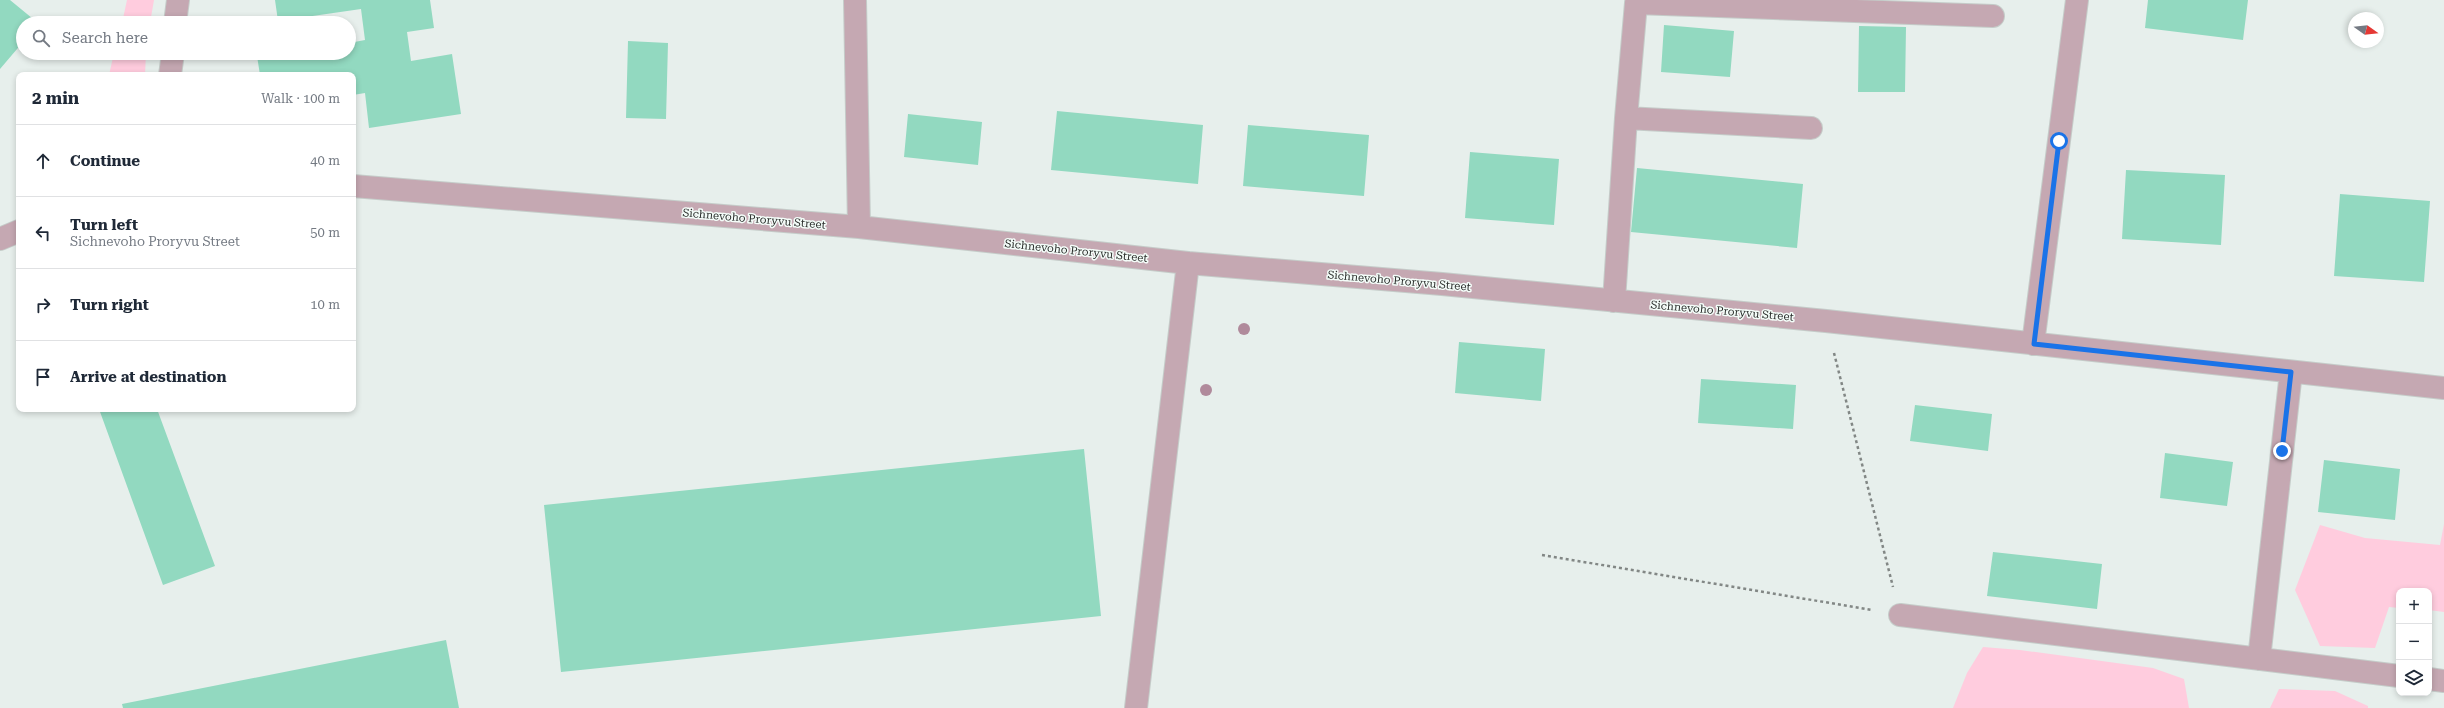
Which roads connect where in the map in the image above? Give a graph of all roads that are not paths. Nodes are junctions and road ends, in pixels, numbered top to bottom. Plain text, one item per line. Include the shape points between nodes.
1 (178, 0) edge
2 (855, 0) edge
3 (2077, 0) edge
4 (177, 16) edge
5 (1993, 16) dead end
6 (172, 60) edge
7 (170, 72) edge
8 (1626, 118) junction
9 (1811, 128) dead end
10 (356, 186) edge
11 (859, 227) junction
12 (16, 233) edge
13 (0, 239) edge
14 (1188, 263) junction
15 (1614, 301) junction
16 (2034, 344) junction
17 (2291, 372) junction
18 (2444, 388) edge
19 (1900, 615) road end
20 (2259, 659) junction
21 (2396, 676) edge
22 (2432, 679) edge
23 (2444, 681) edge
24 (1136, 708) edge

1 - 4 street
2 - 11 street
3 - 16 street
5 - 8 street via 1636,3
6 - 7 street
8 - 9 street
8 - 15 street
10 - 11 street, Sichnevoho Proryvu Street
11 - 14 street, Sichnevoho Proryvu Street
12 - 13 street
14 - 15 street, Sichnevoho Proryvu Street
14 - 24 street
15 - 16 street, Sichnevoho Proryvu Street
16 - 17 street, Sichnevoho Proryvu Street
17 - 18 street, Sichnevoho Proryvu Street
17 - 20 street
19 - 20 street
20 - 21 street
22 - 23 street

